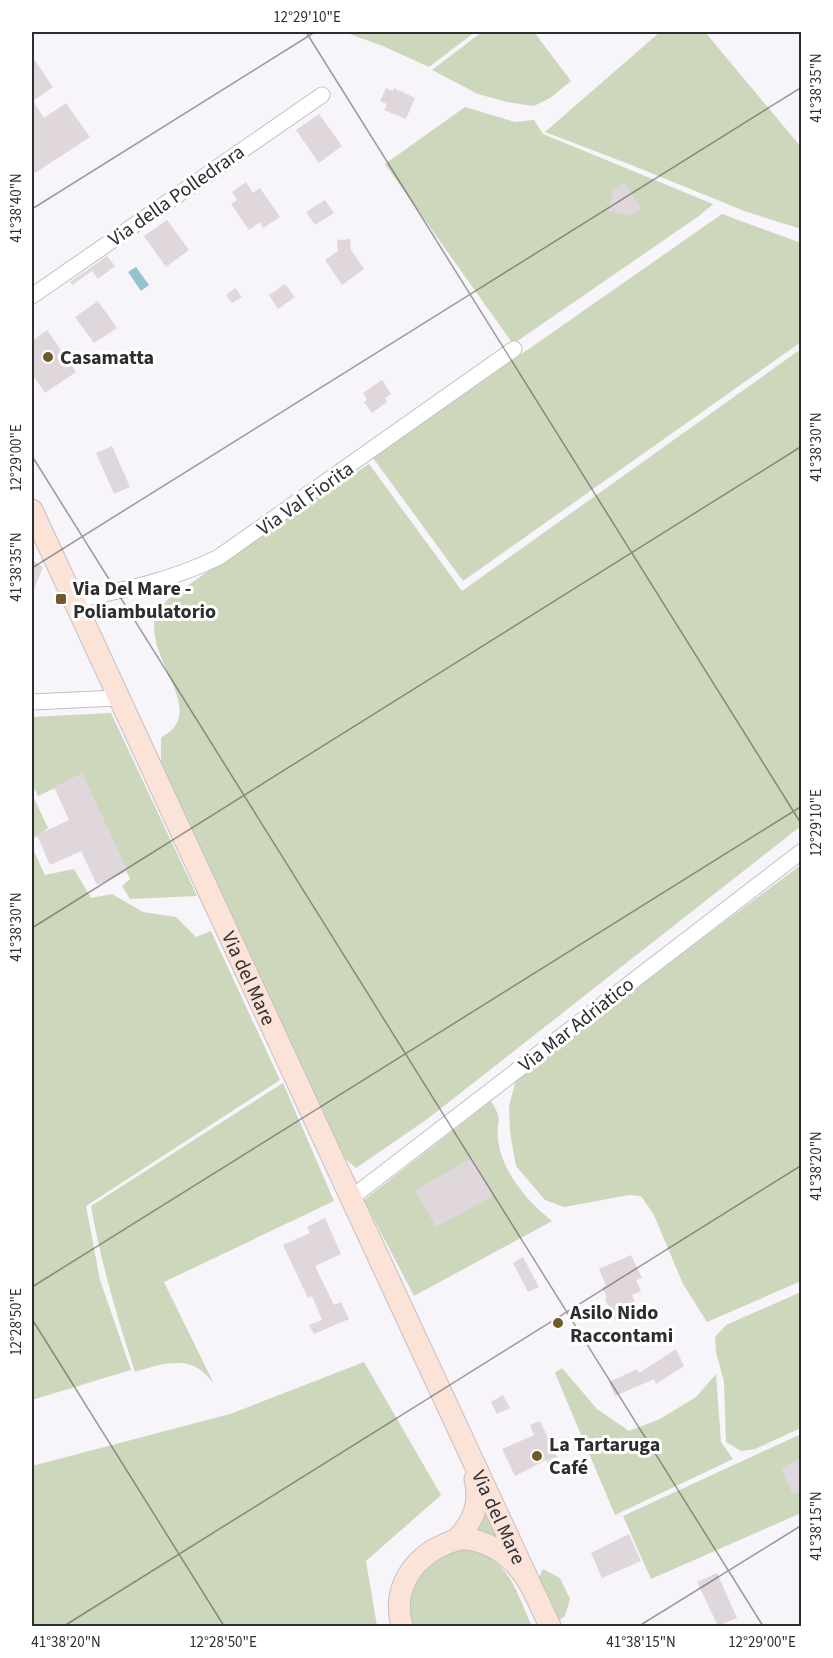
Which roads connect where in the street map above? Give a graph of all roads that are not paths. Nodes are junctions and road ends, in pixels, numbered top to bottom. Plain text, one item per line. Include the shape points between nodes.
1 (322, 95) dead end
2 (32, 296) edge
3 (514, 348) dead end
4 (32, 510) edge
5 (73, 601) junction
6 (117, 698) junction
7 (32, 702) edge
8 (801, 851) edge
9 (351, 1198) junction
10 (465, 1447) junction
11 (456, 1540) junction
12 (531, 1587) junction
13 (402, 1626) edge
14 (550, 1626) edge

1 - 2 street, Via della Polledrara
3 - 5 street, Via Val Fiorita via 225,553 156,582
4 - 5 main road, Via del Mare
5 - 6 main road, Via del Mare
6 - 7 street
6 - 9 main road, Via del Mare
8 - 9 street, Via Mar Adriatico
9 - 10 main road, Via del Mare
10 - 11 main road, Via del Mare via 478,1491 477,1505
10 - 12 main road, Via del Mare
11 - 12 main road, Via del Mare via 476,1541 498,1550 516,1564
11 - 13 main road, Via del Mare via 424,1557 405,1579 399,1603
12 - 14 main road, Via del Mare

